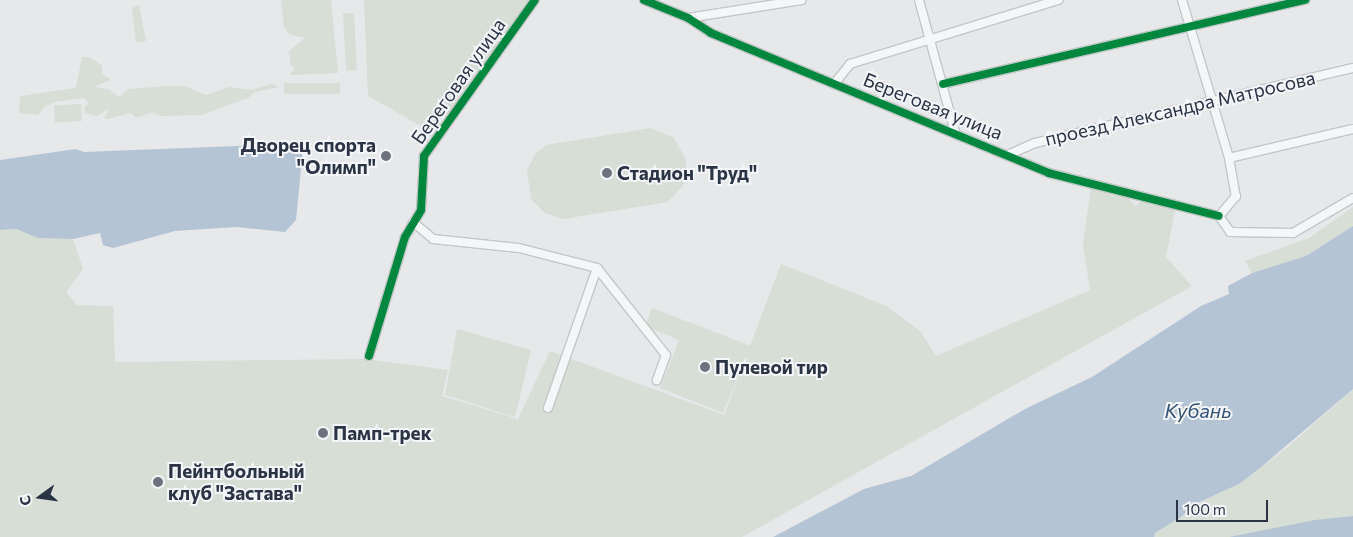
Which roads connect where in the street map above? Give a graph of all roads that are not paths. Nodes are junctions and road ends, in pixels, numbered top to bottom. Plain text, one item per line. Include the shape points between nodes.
1 (535, 0) edge
2 (644, 0) edge
3 (802, 0) edge
4 (919, 0) edge
5 (1058, 0) edge
6 (1182, 0) edge
7 (1305, 0) edge
8 (688, 18) junction
9 (1191, 26) junction
10 (931, 40) junction
11 (1353, 68) edge
12 (834, 84) junction
13 (942, 84) junction
14 (1212, 100) junction
15 (1353, 129) edge
16 (955, 132) junction
17 (1010, 154) junction
18 (1229, 158) junction
19 (1353, 198) edge
20 (1219, 216) junction
21 (414, 222) junction
22 (597, 268) junction
23 (369, 356) dead end
24 (657, 380) dead end
25 (548, 408) dead end

1 - 21 street, Береговая улица via 424,156 421,210
2 - 8 street, Береговая улица
3 - 8 street
4 - 10 street
5 - 10 street
6 - 9 street
7 - 9 street
8 - 12 street, Береговая улица via 711,33
9 - 13 street
9 - 14 street
10 - 12 street via 850,64
10 - 13 street
11 - 14 street, проезд Александра Матросова
12 - 16 street, Береговая улица
13 - 16 street
14 - 17 street, проезд Александра Матросова via 1035,143
14 - 18 street
15 - 18 street
16 - 17 street, Береговая улица
17 - 20 street, Береговая улица via 1049,173
18 - 20 street via 1236,196
19 - 20 street, Береговая улица via 1293,233 1230,232
21 - 22 street via 433,239 519,248
21 - 23 street, Береговая улица via 405,237
22 - 24 street via 666,355
22 - 25 street

